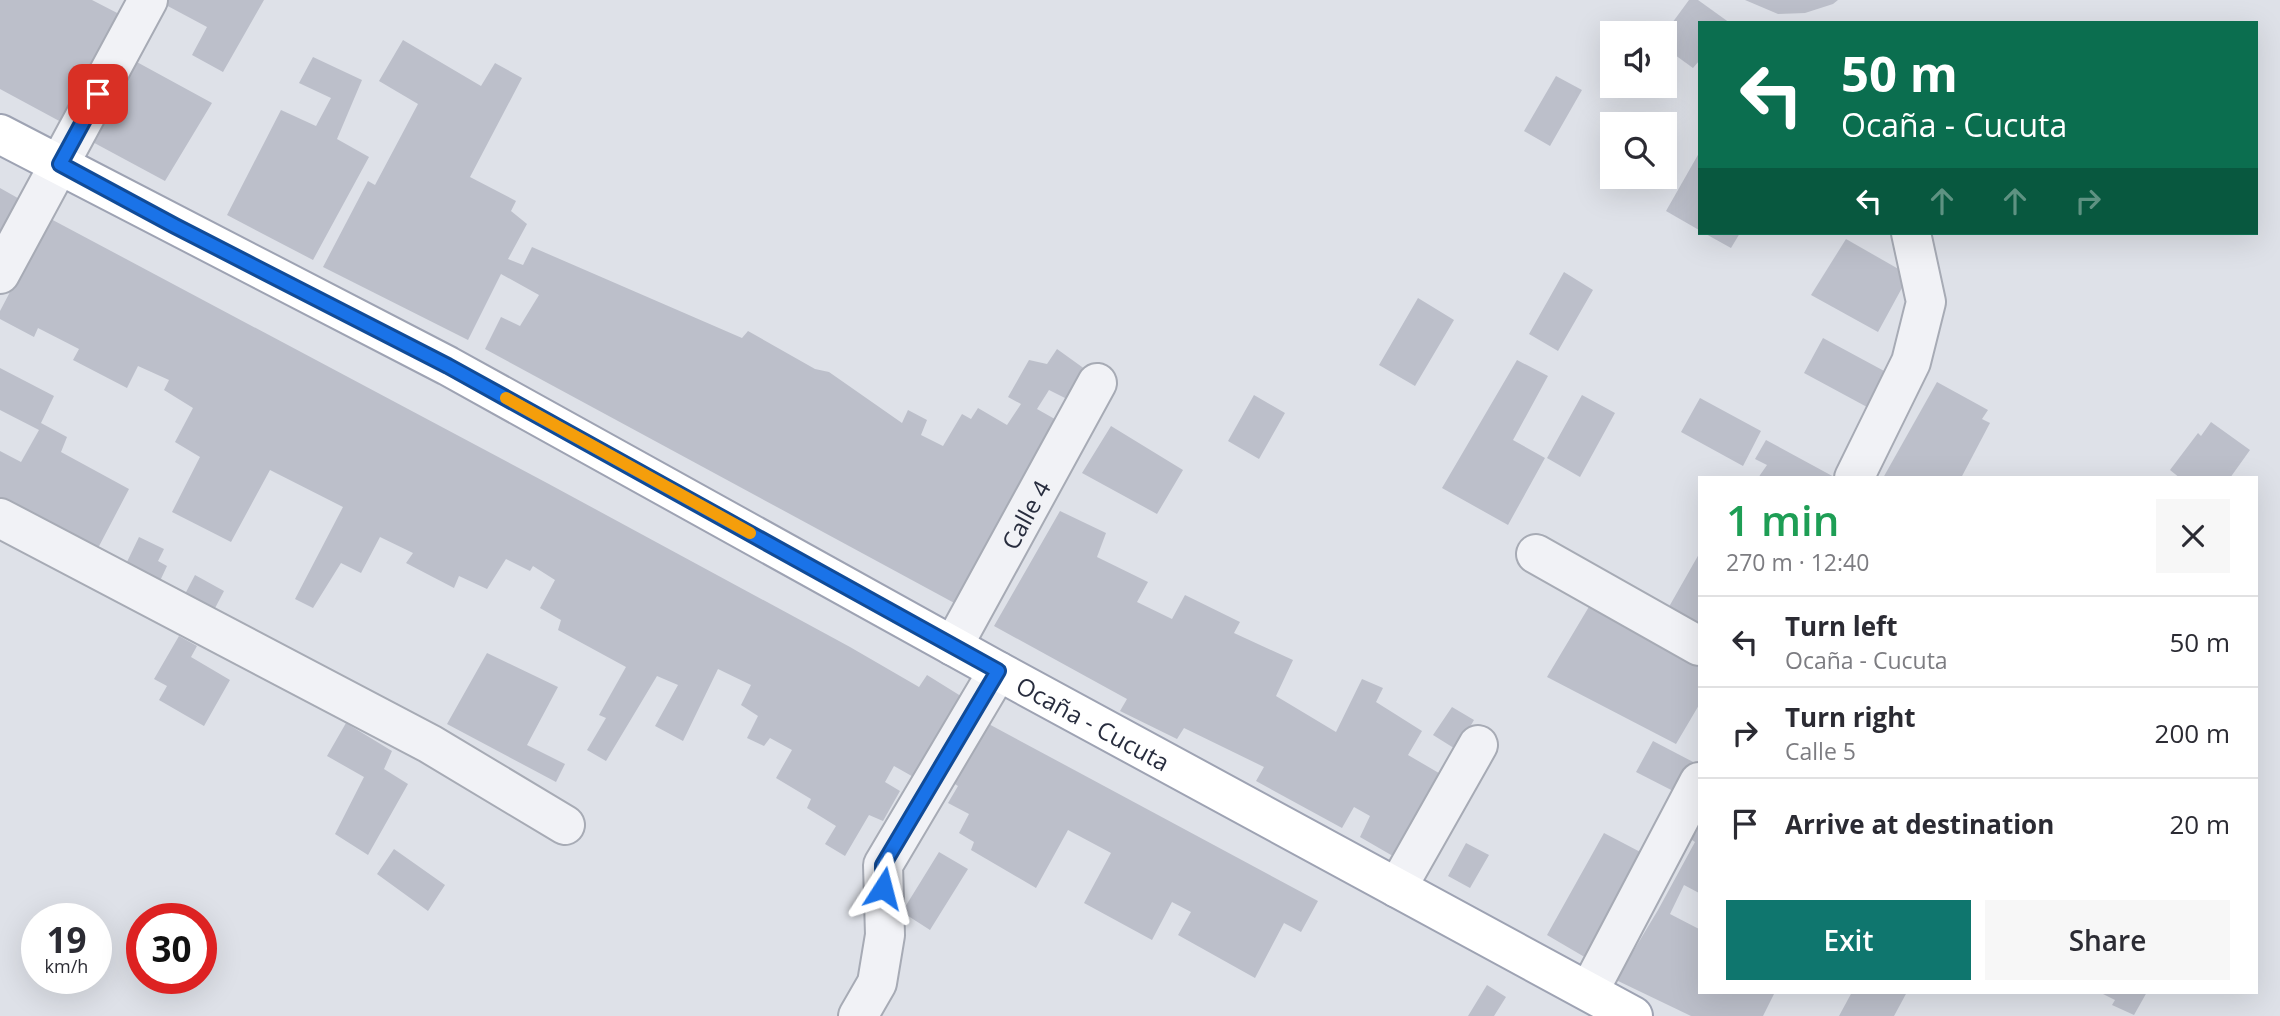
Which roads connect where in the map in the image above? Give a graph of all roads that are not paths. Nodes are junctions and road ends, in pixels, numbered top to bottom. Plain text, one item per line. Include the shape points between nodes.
1 (148, 0) edge
2 (0, 134) edge
3 (60, 164) junction
4 (1911, 235) edge
5 (0, 274) edge
6 (1097, 383) dead end
7 (1855, 476) edge
8 (0, 518) edge
9 (1536, 554) dead end
10 (1698, 645) edge
11 (953, 646) junction
12 (998, 671) junction
13 (1478, 745) dead end
14 (1698, 784) edge
15 (565, 825) dead end
16 (1397, 888) junction
17 (1589, 991) junction
18 (858, 1016) edge
19 (1633, 1016) edge

1 - 3 street
2 - 3 main road, Ocaña - Cucuta
3 - 5 street
3 - 11 main road, Ocaña - Cucuta via 448,366
4 - 7 street via 1926,302 1911,362
6 - 11 street, Calle 4
8 - 15 street via 430,744
9 - 10 street
11 - 12 main road, Ocaña - Cucuta
12 - 16 main road, Ocaña - Cucuta
12 - 18 street via 883,865 885,935 877,983
13 - 16 street
14 - 17 street
16 - 17 main road, Ocaña - Cucuta
17 - 19 main road, Ocaña - Cucuta

